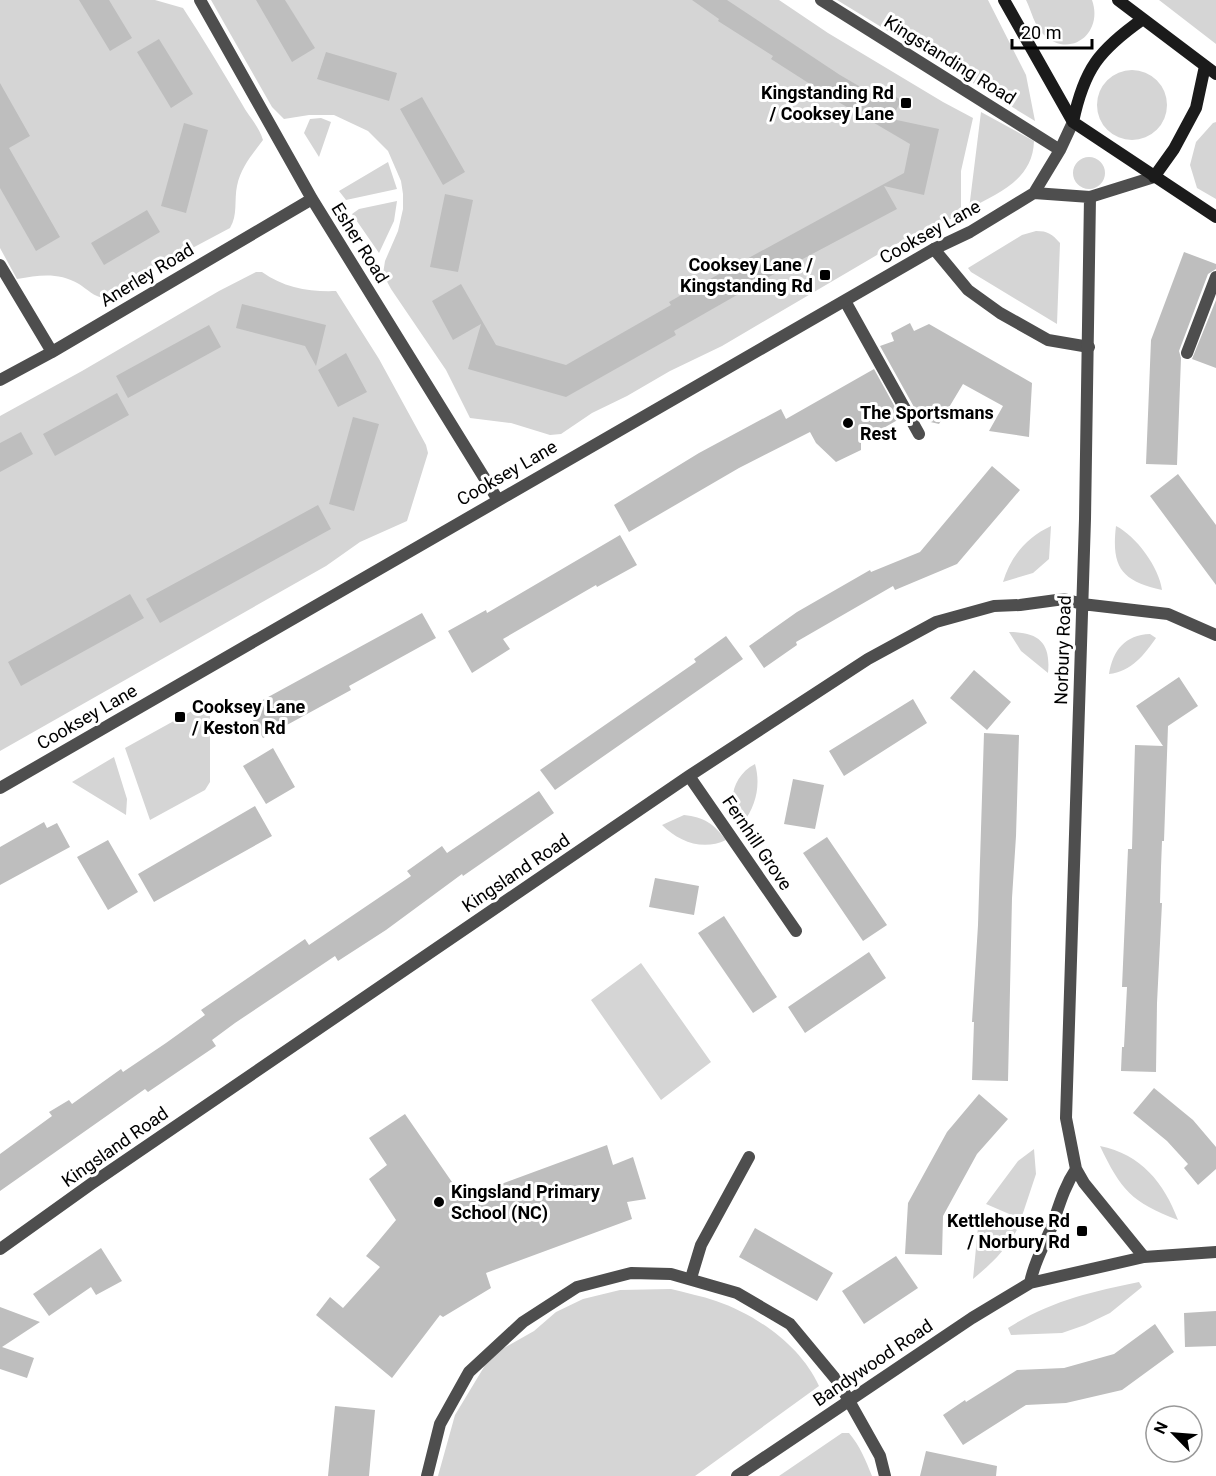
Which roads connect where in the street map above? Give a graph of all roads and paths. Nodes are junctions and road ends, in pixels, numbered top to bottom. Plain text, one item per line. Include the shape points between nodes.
1 (200, 0) edge
2 (821, 0) edge
3 (1004, 0) edge
4 (1118, 0) edge
5 (1143, 19) junction
6 (1205, 66) junction
7 (1216, 74) edge
8 (1073, 122) junction
9 (1060, 150) junction
10 (1154, 177) junction
11 (1035, 193) junction
12 (1090, 197) junction
13 (312, 200) junction
14 (1216, 217) edge
15 (934, 249) junction
16 (0, 265) edge
17 (1216, 278) edge
18 (845, 301) junction
19 (1089, 346) junction
20 (52, 352) junction
21 (1186, 353) dead end
22 (0, 380) edge
23 (920, 434) dead end
24 (498, 500) junction
25 (1082, 604) junction
26 (1216, 635) edge
27 (689, 776) junction
28 (0, 788) edge
29 (796, 931) dead end
30 (749, 1157) dead end
31 (1076, 1169) junction
32 (0, 1249) edge
33 (1216, 1252) edge
34 (1144, 1257) junction
35 (691, 1278) junction
36 (1030, 1283) junction
37 (848, 1401) junction
38 (427, 1476) edge
39 (737, 1476) edge
40 (885, 1476) edge

1 - 13 street, Esher Road
2 - 9 street, Kingstanding Road
3 - 8 main road
4 - 5 main road
5 - 6 main road
5 - 8 main road via 1121,34 1093,63 1079,92
6 - 7 main road
6 - 10 main road via 1196,108
8 - 9 street, Cooksey Lane
8 - 10 main road
9 - 11 street, Cooksey Lane
10 - 12 street
10 - 14 main road
11 - 12 street
11 - 15 street, Cooksey Lane
12 - 19 street, Norbury Road
13 - 20 street, Anerley Road
13 - 24 street, Esher Road
15 - 18 street, Cooksey Lane
15 - 19 street via 968,290 1000,313 1047,340
16 - 20 street
17 - 21 street
18 - 23 street
18 - 24 street, Cooksey Lane
19 - 25 street, Norbury Road
20 - 22 street, Anerley Road
24 - 28 street, Cooksey Lane
25 - 26 street, Kingsland Road via 1168,614
25 - 27 street, Kingsland Road via 1064,599 994,606 936,622 868,659
25 - 31 street, Norbury Road via 1066,1118
27 - 29 street, Fernhill Grove
27 - 32 street, Kingsland Road
30 - 35 street via 701,1245
31 - 34 street, Norbury Road
31 - 36 street via 1066,1183
33 - 34 street, Bandywood Road
34 - 36 street, Bandywood Road
35 - 37 street via 737,1293 790,1324 839,1383
35 - 38 street via 631,1273 577,1287 523,1322 470,1371 440,1424
36 - 37 street, Bandywood Road
37 - 39 street, Bandywood Road
37 - 40 street via 880,1456

